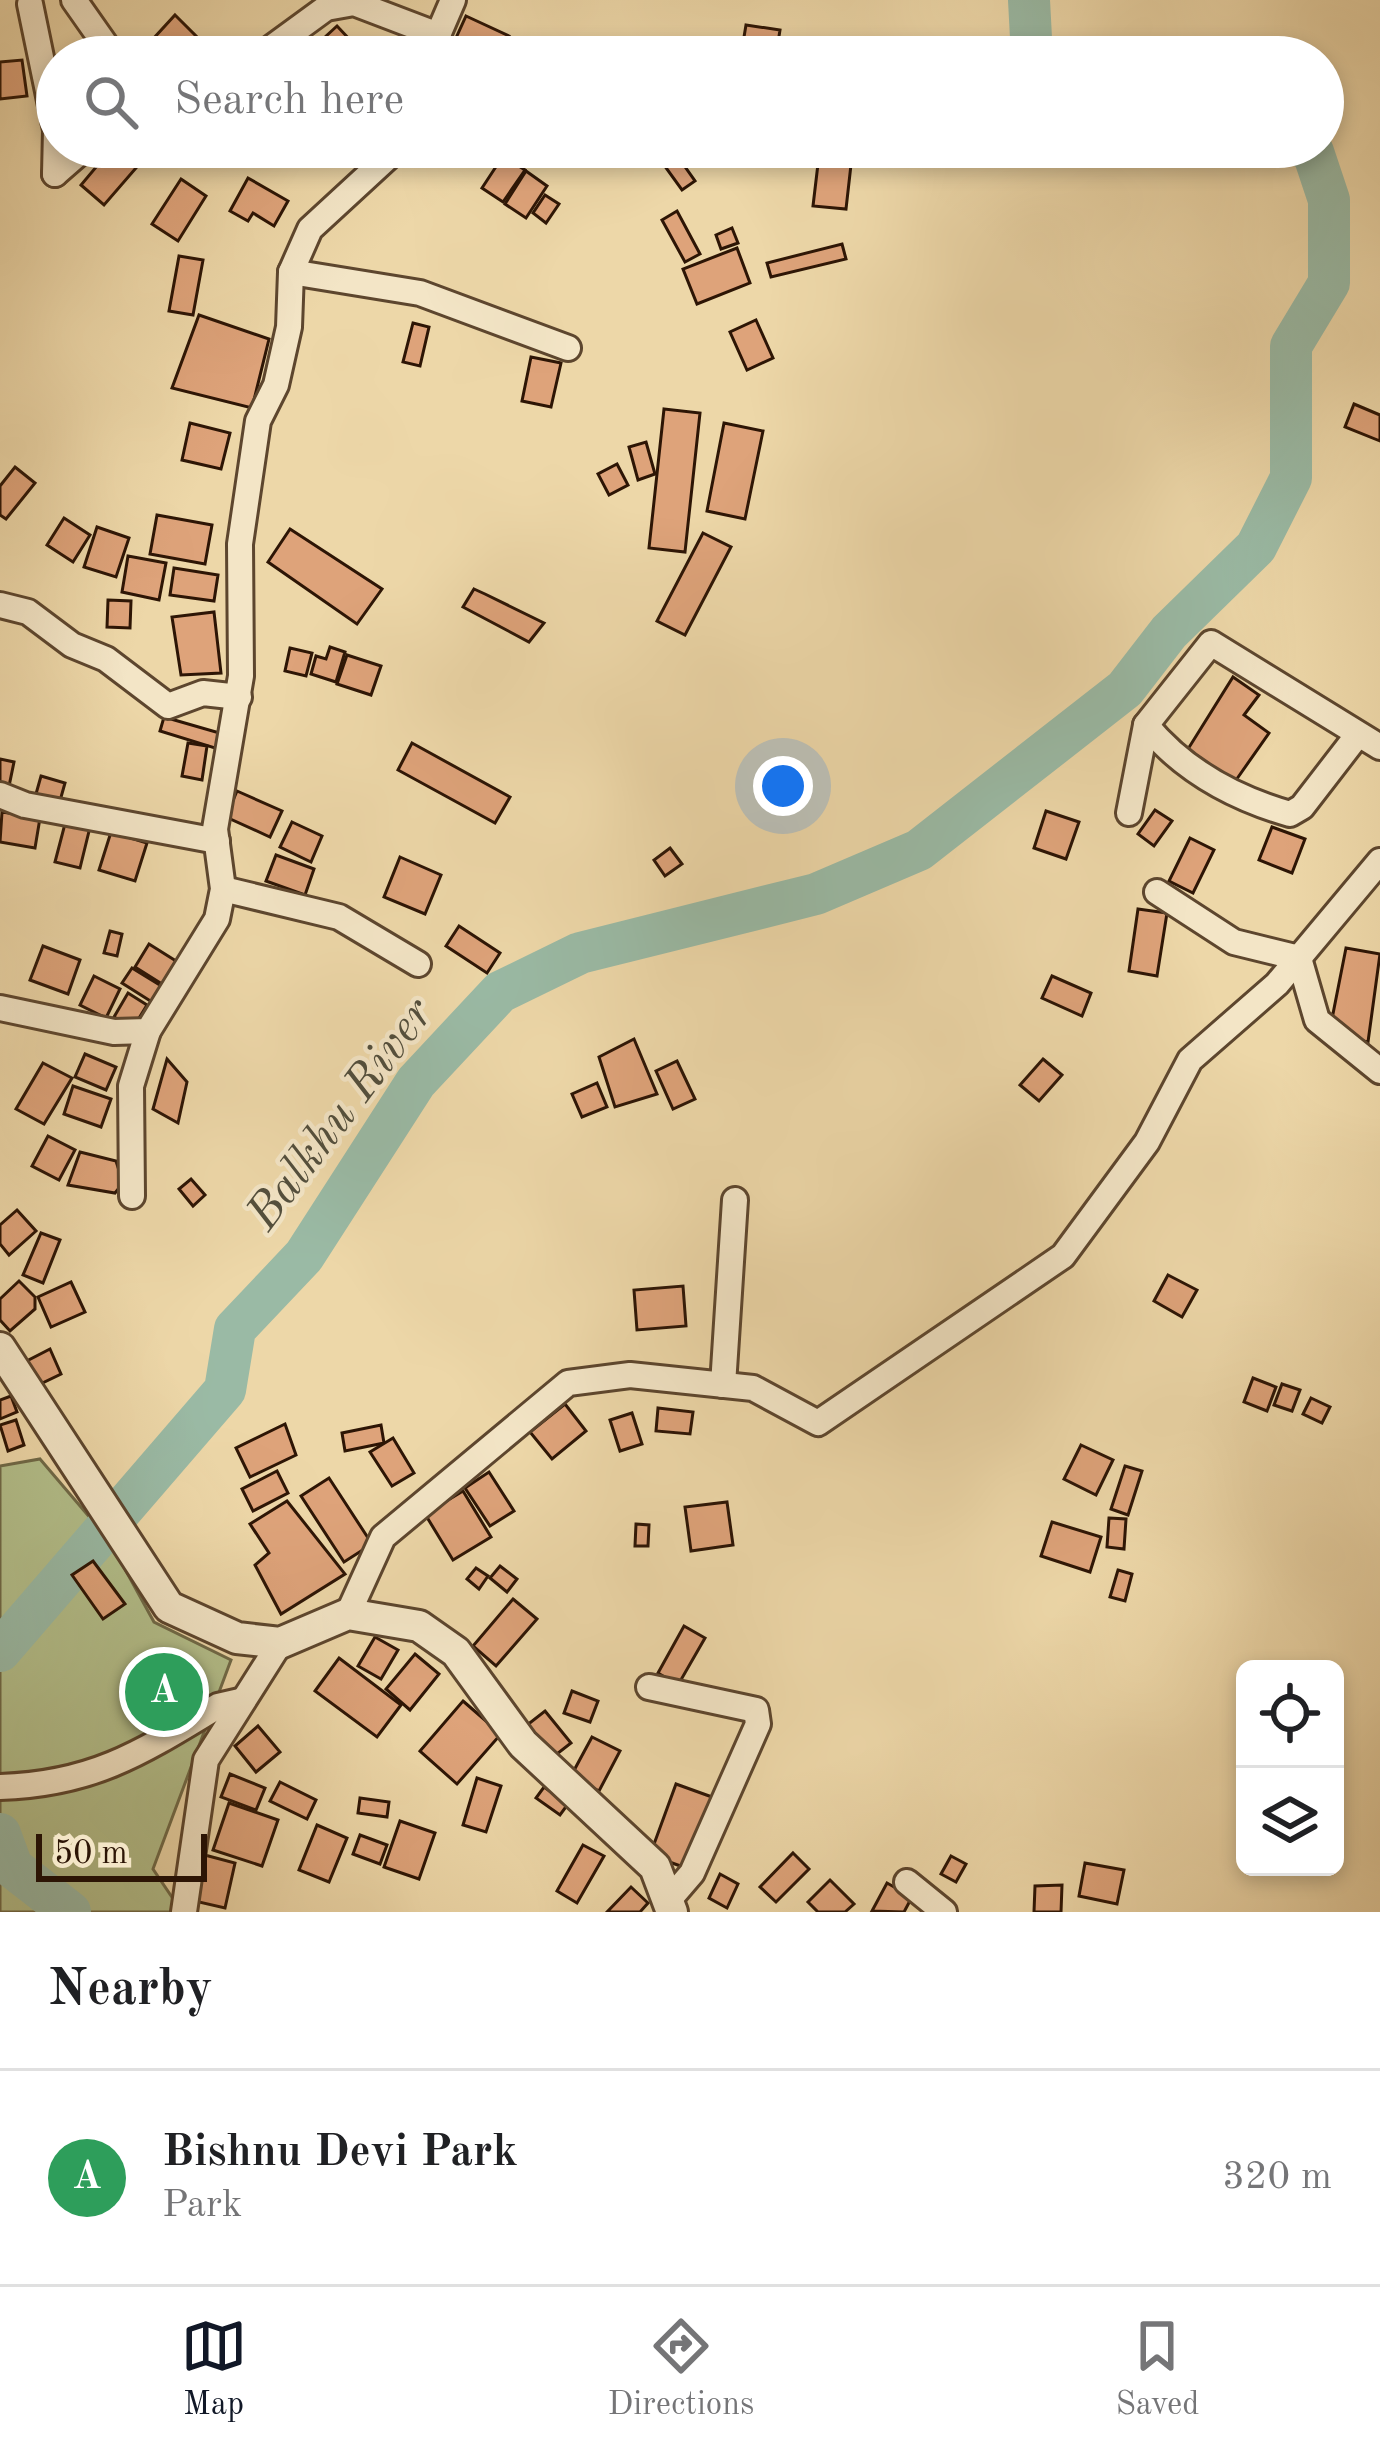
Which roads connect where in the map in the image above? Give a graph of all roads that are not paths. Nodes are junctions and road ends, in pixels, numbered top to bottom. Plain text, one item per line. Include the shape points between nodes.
1 (74, 0) edge
2 (453, 0) edge
3 (30, 4) dead end
4 (37, 36) edge
5 (99, 36) edge
6 (288, 36) edge
7 (421, 36) edge
8 (444, 36) edge
9 (376, 168) edge
10 (291, 272) junction
11 (568, 348) dead end
12 (0, 605) edge
13 (239, 697) junction
14 (1146, 725) junction
15 (1368, 742) edge
16 (0, 795) edge
17 (1129, 813) dead end
18 (217, 841) junction
19 (1380, 861) edge
20 (224, 889) junction
21 (1157, 892) dead end
22 (1299, 958) junction
23 (418, 964) dead end
24 (0, 1008) edge
25 (148, 1031) junction
26 (1380, 1071) edge
27 (132, 1196) dead end
28 (735, 1200) dead end
29 (0, 1348) edge
30 (723, 1385) junction
31 (348, 1614) junction
32 (280, 1643) junction
33 (649, 1687) dead end
34 (240, 1701) junction
35 (0, 1787) edge
36 (907, 1882) dead end
37 (670, 1906) edge
38 (184, 1912) edge
39 (944, 1912) edge

1 - 5 street
2 - 8 street
3 - 4 street
6 - 7 street via 326,8 354,3
9 - 10 street via 310,229
10 - 11 street via 420,293
10 - 13 street via 289,328 258,421 240,544
12 - 13 street via 28,612 168,706 203,693
13 - 18 street
14 - 15 street via 1171,756 1205,778 1290,814
14 - 15 street via 1210,644
14 - 17 street
16 - 18 street
18 - 20 street
19 - 22 street
20 - 23 street via 339,917
20 - 25 street via 217,920
21 - 22 street via 1234,942
22 - 26 street via 1317,1020
22 - 30 street via 1190,1060 1147,1142 1063,1256 818,1424 753,1388
24 - 25 street via 114,1032
25 - 27 street via 130,1086
28 - 30 street
29 - 32 street via 170,1607 237,1638
30 - 31 street via 630,1375 568,1383 383,1537
31 - 32 street
31 - 37 street via 419,1625 456,1652 523,1744 655,1868
32 - 34 street
33 - 37 street via 756,1710 758,1724
34 - 35 street via 97,1774 43,1788
34 - 38 street via 206,1760
36 - 39 street

